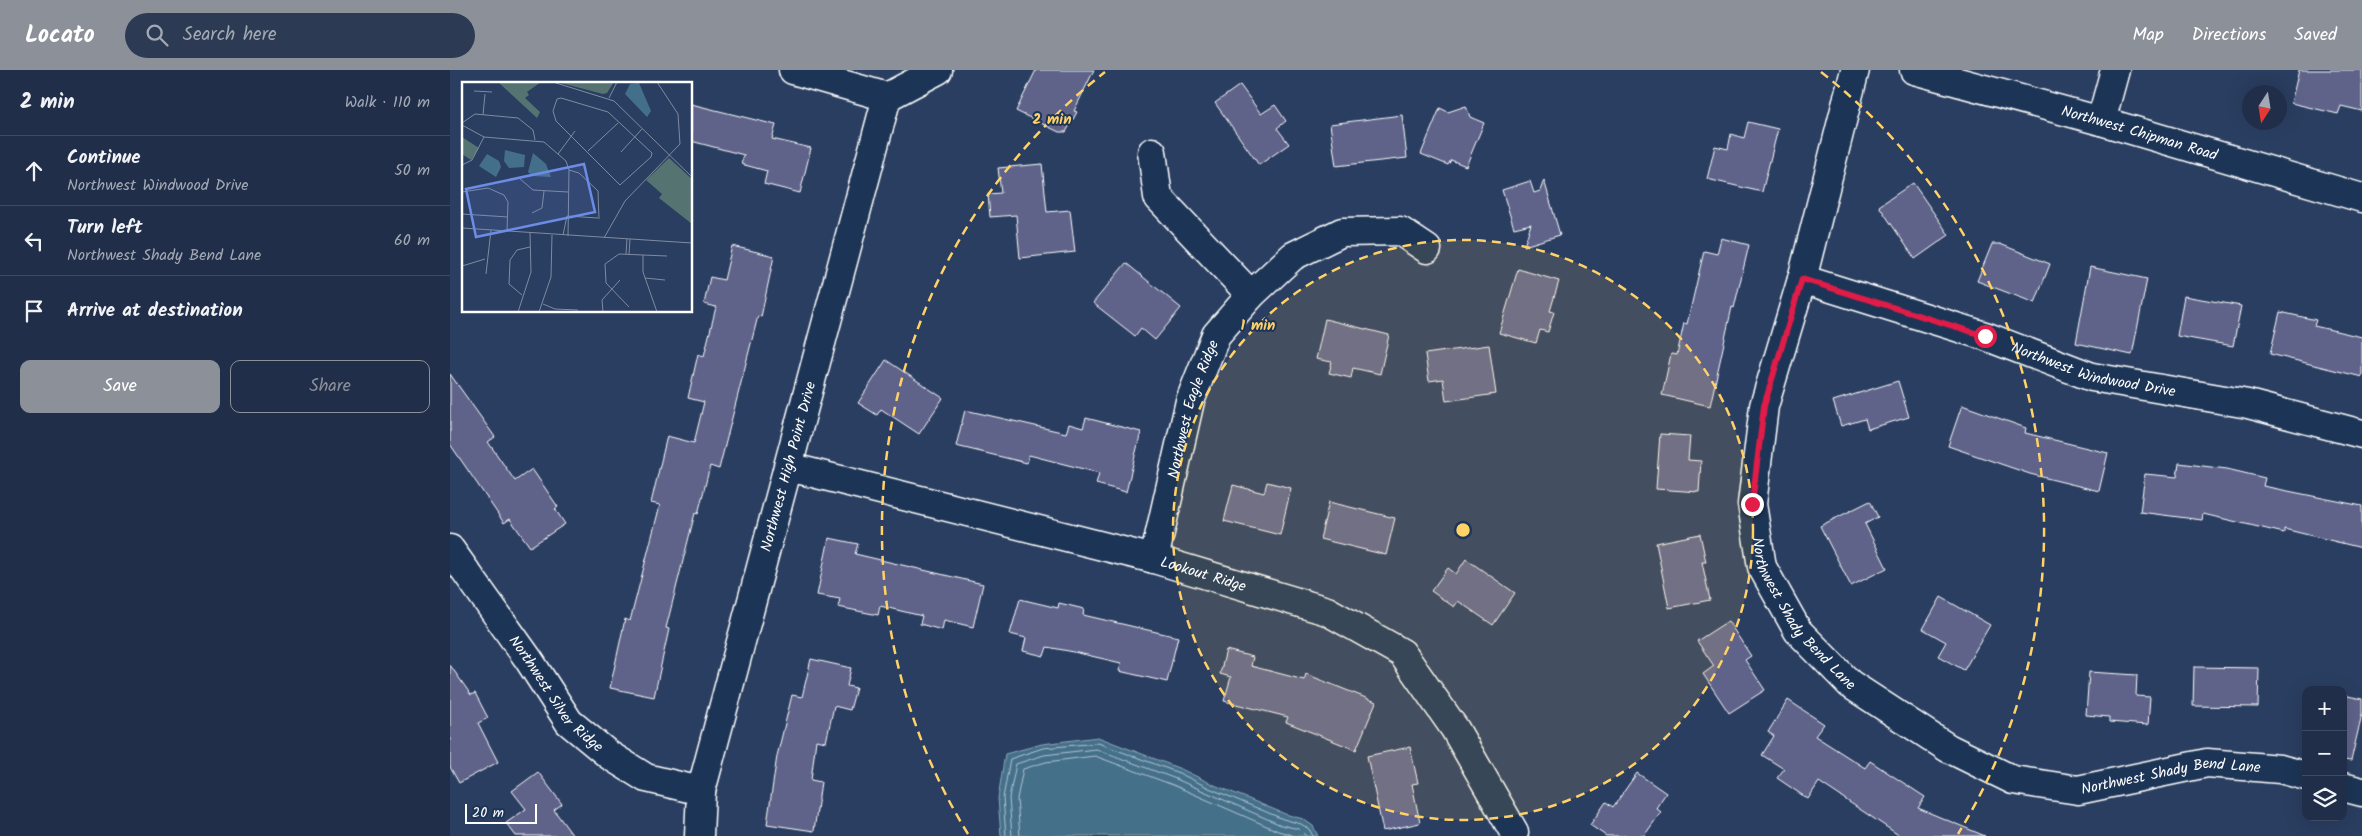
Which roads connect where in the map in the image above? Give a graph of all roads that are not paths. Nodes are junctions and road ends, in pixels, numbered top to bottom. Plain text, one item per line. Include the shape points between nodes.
1 (793, 70) edge
2 (868, 70) edge
3 (938, 70) edge
4 (1855, 70) edge
5 (1914, 70) edge
6 (2116, 70) edge
7 (887, 97) junction
8 (2101, 121) junction
9 (1152, 152) dead end
10 (2362, 198) edge
11 (1428, 249) dead end
12 (1802, 279) junction
13 (1251, 294) junction
14 (2362, 434) edge
15 (788, 467) junction
16 (450, 549) edge
17 (1154, 559) junction
18 (2302, 775) edge
19 (2347, 788) edge
20 (701, 791) junction
21 (2362, 792) edge
22 (1514, 832) dead end
23 (699, 836) edge

1 - 7 street
2 - 7 street
3 - 7 street
4 - 12 street, Northwest Shady Bend Lane
5 - 8 street, Northwest Chipman Road
6 - 8 street
7 - 15 street, Northwest High Point Drive
8 - 10 street, Northwest Chipman Road
9 - 13 street via 1158,198
11 - 13 street, Northwest Eagle Ridge via 1400,231 1342,232 1292,256
12 - 14 street, Northwest Windwood Drive via 1985,336 2092,377 2248,404
12 - 18 street, Northwest Shady Bend Lane via 1764,406 1752,504 1762,568 1798,631 1850,684 1948,748 2013,780 2078,790 2207,763 2280,769
13 - 17 street, Northwest Eagle Ridge via 1216,335 1190,401
15 - 17 street, Lookout Ridge
15 - 20 street, Northwest High Point Drive
16 - 20 street, Northwest Silver Ridge via 569,722 609,755 646,778
17 - 22 street, Lookout Ridge via 1327,612 1402,652 1455,729
19 - 21 street
20 - 23 street, Northwest High Point Drive

